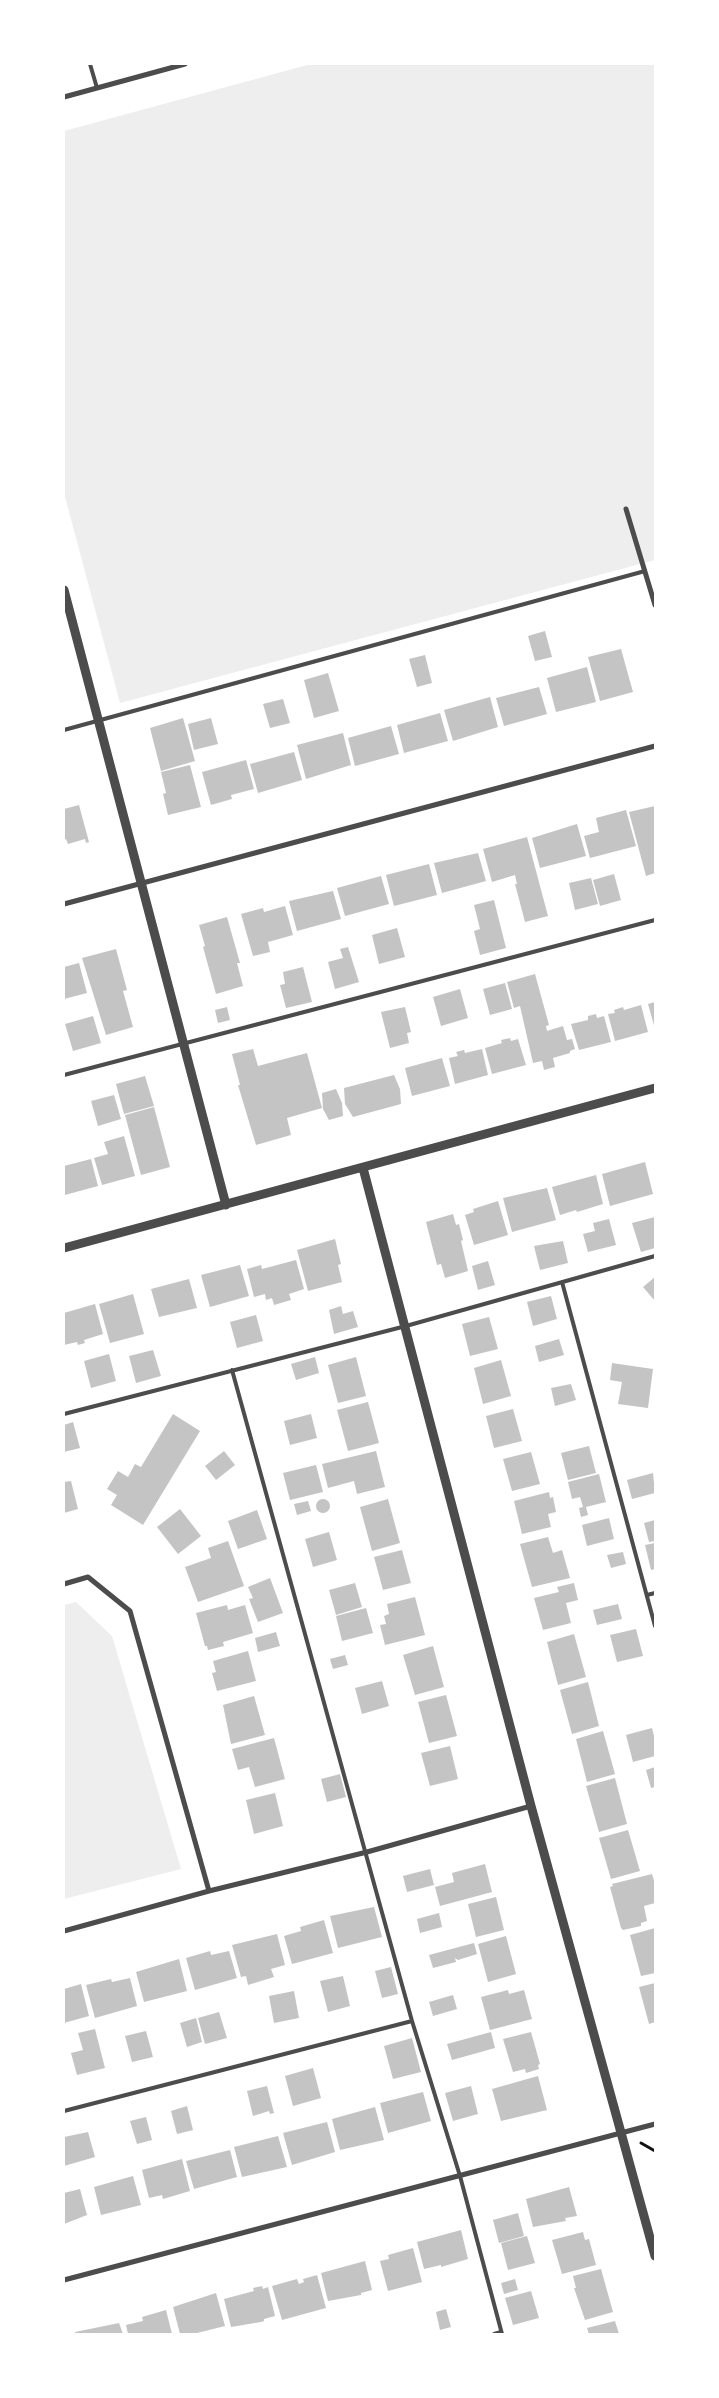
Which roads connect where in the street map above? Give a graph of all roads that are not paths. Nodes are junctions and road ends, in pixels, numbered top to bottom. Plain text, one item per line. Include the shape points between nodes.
1 (90, 64) edge
2 (185, 64) edge
3 (97, 88) junction
4 (64, 97) edge
5 (626, 510) dead end
6 (646, 571) junction
7 (64, 590) edge
8 (655, 605) edge
9 (98, 722) junction
10 (64, 730) edge
11 (655, 746) edge
12 (141, 885) junction
13 (64, 904) edge
14 (655, 920) edge
15 (182, 1043) junction
16 (64, 1075) edge
17 (655, 1088) edge
18 (362, 1168) junction
19 (226, 1205) junction
20 (64, 1248) edge
21 (655, 1256) edge
22 (562, 1282) junction
23 (406, 1326) junction
24 (232, 1370) junction
25 (64, 1414) edge
26 (64, 1584) edge
27 (655, 1592) edge
28 (647, 1595) junction
29 (655, 1626) edge
30 (531, 1806) junction
31 (367, 1852) junction
32 (209, 1891) junction
33 (64, 1931) edge
34 (412, 2021) junction
35 (64, 2111) edge
36 (655, 2124) edge
37 (623, 2133) junction
38 (460, 2176) junction
39 (655, 2256) edge
40 (64, 2280) edge
41 (502, 2333) edge
42 (494, 2334) edge

1 - 3 lane
2 - 3 street
3 - 4 street
5 - 6 street
6 - 8 street
6 - 9 lane
7 - 9 street
9 - 10 lane
9 - 12 street
11 - 12 street
12 - 13 street
12 - 15 street
14 - 15 lane
15 - 16 lane
15 - 19 street
17 - 18 street
18 - 19 street
18 - 23 street
19 - 20 street
21 - 22 lane
22 - 23 lane
22 - 28 lane
23 - 24 lane
23 - 30 street
24 - 25 lane
24 - 31 lane
26 - 32 street via 88,1577 130,1611
27 - 28 lane
28 - 29 lane
30 - 31 street
30 - 37 street
31 - 32 street
31 - 34 lane
32 - 33 street
34 - 35 lane
34 - 38 lane
36 - 37 street
37 - 38 street
37 - 39 street
38 - 40 street
38 - 41 lane
41 - 42 lane

